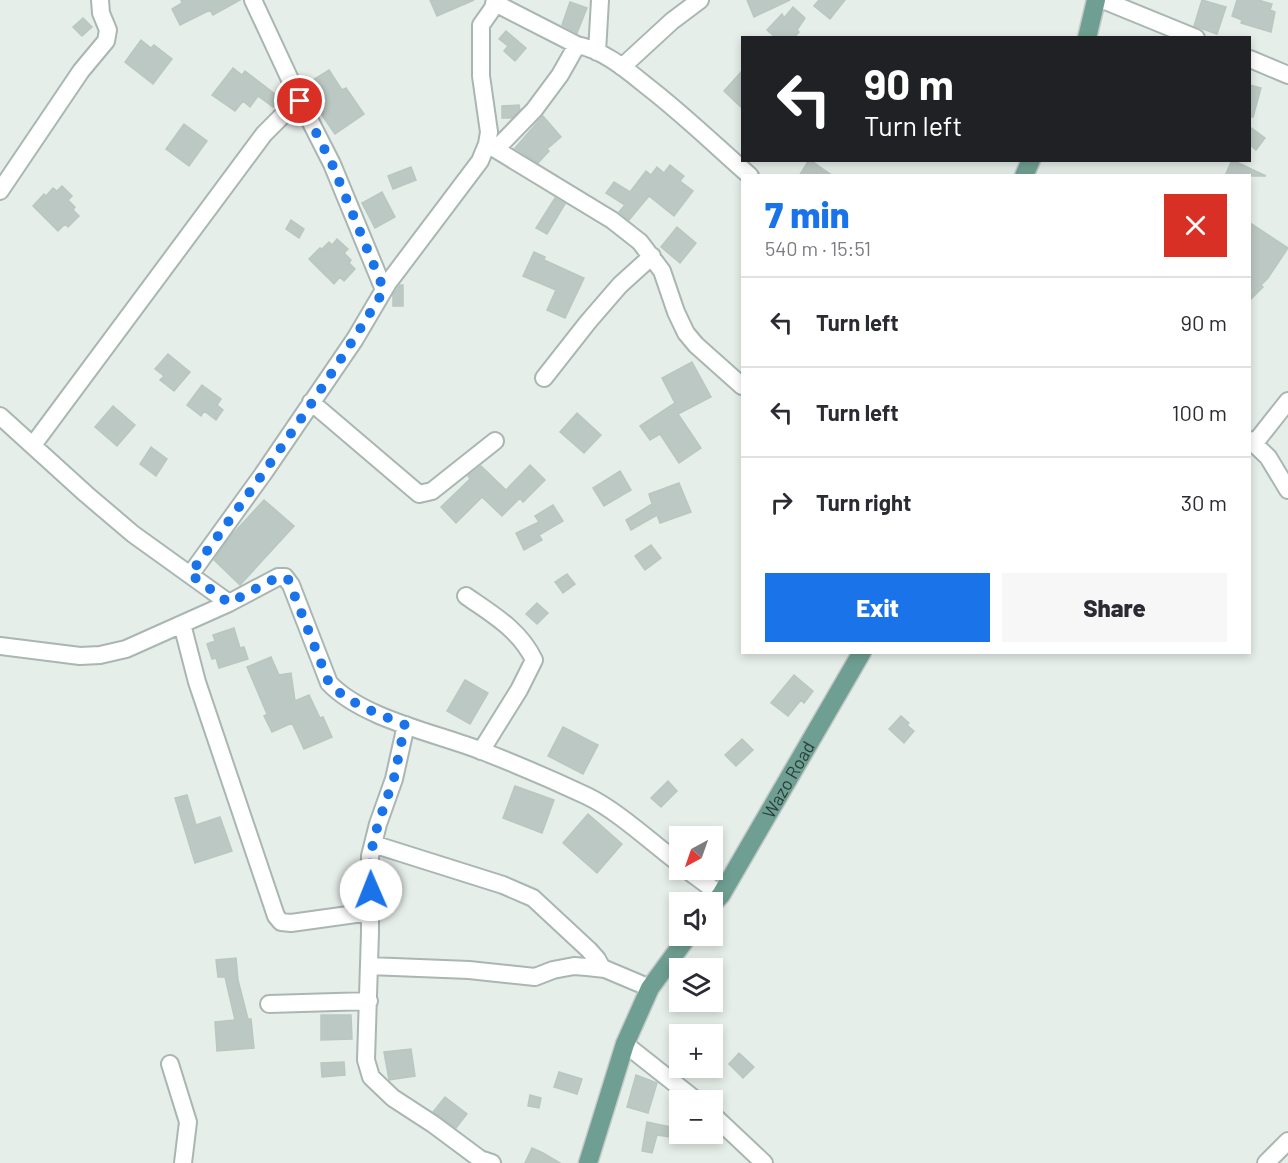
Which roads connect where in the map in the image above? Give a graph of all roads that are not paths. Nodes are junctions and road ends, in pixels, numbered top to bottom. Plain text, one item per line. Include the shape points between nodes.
1 (100, 0) edge
2 (253, 0) edge
3 (600, 0) edge
4 (700, 0) edge
5 (1096, 0) edge
6 (1104, 0) edge
7 (495, 1) edge
8 (1087, 36) edge
9 (1191, 36) edge
10 (577, 45) junction
11 (597, 52) junction
12 (1251, 59) edge
13 (622, 67) junction
14 (1288, 75) edge
15 (300, 101) junction
16 (492, 146) junction
17 (748, 174) edge
18 (0, 191) edge
19 (652, 256) junction
20 (384, 290) junction
21 (544, 378) dead end
22 (741, 385) edge
23 (1288, 401) edge
24 (311, 402) junction
25 (0, 416) edge
26 (495, 441) dead end
27 (1252, 442) edge
28 (33, 446) junction
29 (1288, 490) edge
30 (190, 574) junction
31 (466, 596) dead end
32 (229, 603) junction
33 (182, 624) junction
34 (0, 646) edge
35 (861, 654) edge
36 (405, 725) junction
37 (481, 751) junction
38 (373, 844) junction
39 (669, 855) edge
40 (697, 880) edge
41 (709, 892) edge
42 (722, 892) edge
43 (370, 912) junction
44 (681, 946) edge
45 (369, 966) junction
46 (602, 968) junction
47 (650, 988) junction
48 (369, 1001) junction
49 (269, 1004) dead end
50 (625, 1044) junction
51 (170, 1064) dead end
52 (683, 1090) edge
53 (723, 1124) edge
54 (1288, 1140) edge
55 (183, 1163) edge
56 (492, 1163) edge
57 (588, 1163) edge
58 (764, 1163) edge
59 (1266, 1163) edge

1 - 18 street via 108,30 106,41 81,71
2 - 15 street
3 - 11 street
4 - 13 street
5 - 8 main road
6 - 9 street
7 - 10 street
7 - 16 street via 480,33
10 - 11 street
10 - 16 street via 534,110
11 - 13 street
12 - 14 street
13 - 17 street via 689,119
15 - 20 street via 332,164
15 - 28 street via 264,135
16 - 19 street via 612,220
16 - 20 street
19 - 21 street via 594,315
19 - 22 street via 686,333
20 - 24 street
23 - 27 street
24 - 26 street via 419,494 432,491
24 - 30 street
25 - 28 street
27 - 29 street via 1268,456
28 - 30 street via 133,534
30 - 32 street
31 - 37 street via 515,631 534,660
32 - 33 street
32 - 36 street via 278,577 288,579 329,683 341,695
33 - 34 street via 126,649 100,655
33 - 43 street via 197,682 276,916 281,922 291,923
35 - 42 main road, Wazo Road
36 - 37 street
36 - 38 street via 394,778
37 - 39 street via 590,797
38 - 43 street
38 - 46 street via 533,897 589,950
40 - 41 street
43 - 45 street
44 - 47 main road
45 - 46 street via 535,977 574,966
45 - 48 street
46 - 47 street
47 - 50 main road
48 - 49 street
48 - 56 street via 366,1060 371,1077 393,1098 480,1159
50 - 52 street
50 - 57 main road
51 - 55 street via 188,1122
53 - 58 street
54 - 59 street

